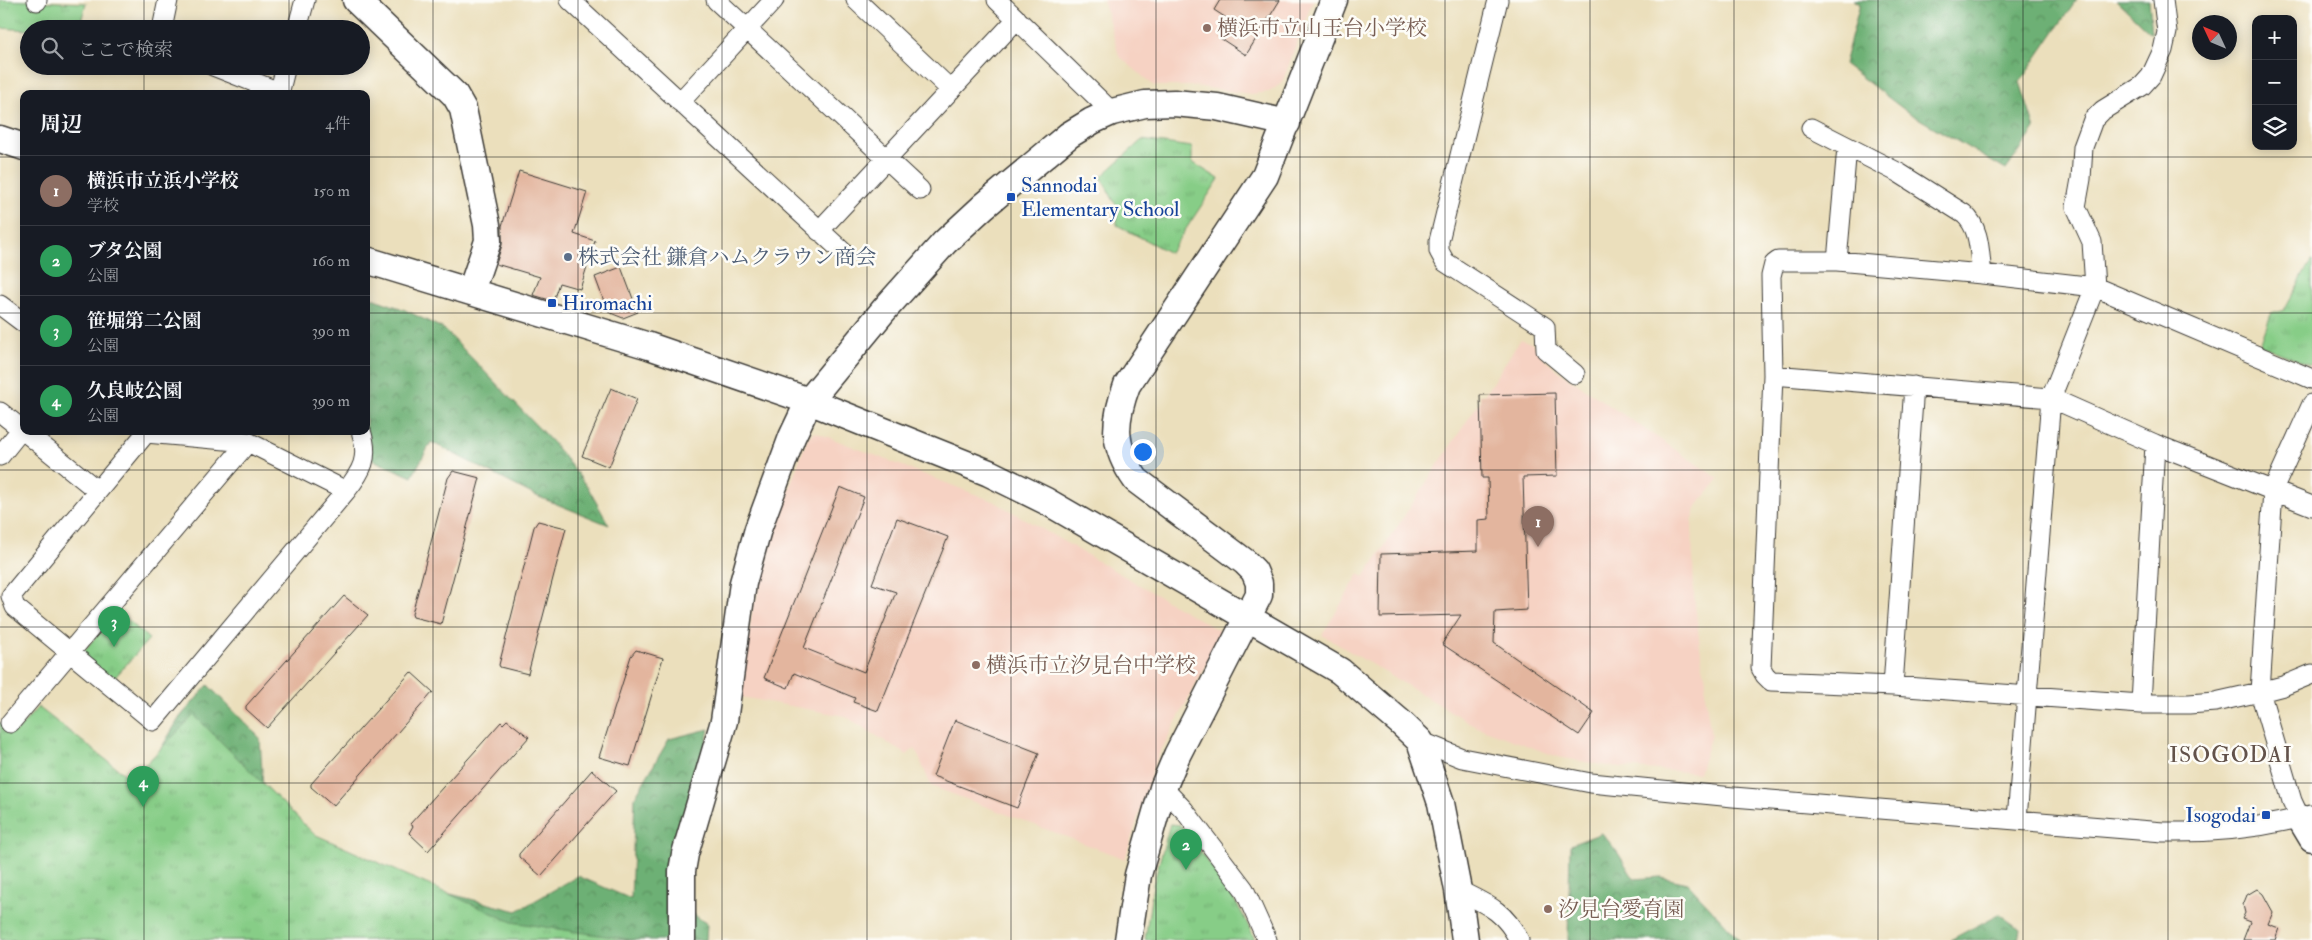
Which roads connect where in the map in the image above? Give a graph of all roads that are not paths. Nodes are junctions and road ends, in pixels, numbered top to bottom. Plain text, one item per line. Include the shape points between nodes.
1 (168, 0) edge
2 (305, 0) edge
3 (356, 0) edge
4 (570, 0) edge
5 (716, 0) edge
6 (774, 0) edge
7 (856, 0) edge
8 (997, 0) edge
9 (1334, 0) edge
10 (1498, 0) edge
11 (2163, 0) edge
12 (1017, 18) junction
13 (164, 20) edge
14 (299, 20) edge
15 (747, 29) junction
16 (235, 75) edge
17 (284, 75) edge
18 (272, 90) edge
19 (280, 90) edge
20 (951, 90) junction
21 (680, 102) junction
22 (1112, 112) junction
23 (1287, 123) junction
24 (1811, 128) dead end
25 (0, 139) edge
26 (20, 146) edge
27 (1847, 147) junction
28 (886, 158) junction
29 (920, 190) dead end
30 (819, 231) junction
31 (843, 252) dead end
32 (370, 261) edge
33 (1837, 261) junction
34 (1982, 274) junction
35 (2095, 287) junction
36 (471, 291) junction
37 (0, 305) edge
38 (20, 320) edge
39 (1575, 374) dead end
40 (1773, 374) junction
41 (2312, 379) edge
42 (1914, 386) junction
43 (2051, 398) junction
44 (809, 401) junction
45 (2312, 404) edge
46 (0, 412) edge
47 (20, 427) edge
48 (20, 433) edge
49 (30, 435) edge
50 (144, 435) edge
51 (169, 435) edge
52 (361, 435) edge
53 (248, 442) junction
54 (2155, 444) junction
55 (0, 456) edge
56 (2274, 490) junction
57 (98, 491) junction
58 (346, 491) junction
59 (2312, 506) edge
60 (1248, 617) junction
61 (71, 653) junction
62 (2312, 674) edge
63 (1893, 686) junction
64 (2260, 692) junction
65 (2027, 697) junction
66 (2141, 704) junction
67 (10, 723) dead end
68 (1420, 741) junction
69 (1164, 788) junction
70 (2017, 819) junction
71 (2308, 823) edge
72 (1458, 890) junction
73 (682, 940) edge
74 (1128, 940) edge
75 (1267, 940) edge
76 (1465, 940) edge
77 (1519, 940) edge

1 - 13 street
2 - 14 street
3 - 36 street via 456,95 463,109 488,241
4 - 21 street
5 - 15 street
6 - 15 street
7 - 20 street
8 - 12 street
9 - 23 street
10 - 39 street via 1439,241 1439,252 1445,262 1544,327 1546,350
11 - 35 street via 2167,32 2151,76 2142,86 2103,110 2093,120 2083,147 2076,207 2092,242
12 - 20 street
12 - 22 street
15 - 21 street
15 - 28 street
16 - 18 street
17 - 19 street
20 - 28 street
21 - 30 street
22 - 23 street via 1145,104 1174,103 1217,107
22 - 44 street via 1069,135 945,242 915,273
23 - 60 street via 1265,176 1127,385 1116,428 1125,465 1136,480 1254,571 1260,583 1259,595
24 - 27 street
25 - 26 street
27 - 33 street
27 - 34 street via 1899,173 1971,220 1977,230
28 - 29 street
28 - 30 street
30 - 31 street
32 - 36 street
33 - 34 street
33 - 40 street via 1778,260 1774,264
34 - 35 street
35 - 41 street
35 - 43 street
36 - 44 street via 649,346
37 - 38 street
40 - 42 street
40 - 63 street via 1761,668 1771,681
42 - 43 street
42 - 63 street
43 - 54 street
43 - 65 street
44 - 60 street via 989,473 1046,501
44 - 73 street via 792,437 748,559 724,720 684,854
45 - 56 street
46 - 47 street
48 - 55 street
49 - 57 street
50 - 57 street
51 - 53 street
52 - 58 street via 364,466
53 - 58 street
53 - 61 street
54 - 56 street
54 - 66 street
56 - 59 street
56 - 64 street
57 - 61 street via 11,596 15,607
58 - 61 street via 153,721
60 - 68 street via 1340,671
60 - 69 street via 1177,755
61 - 67 street
62 - 64 street
63 - 65 street
64 - 66 street via 2216,702
64 - 71 street via 2292,801
65 - 66 street
65 - 70 street
68 - 70 street via 1462,758 1591,783
68 - 72 street via 1441,802
69 - 74 street via 1138,875
69 - 75 street via 1244,889
70 - 71 street via 2204,833
72 - 76 street
72 - 77 street via 1491,906 1512,926

